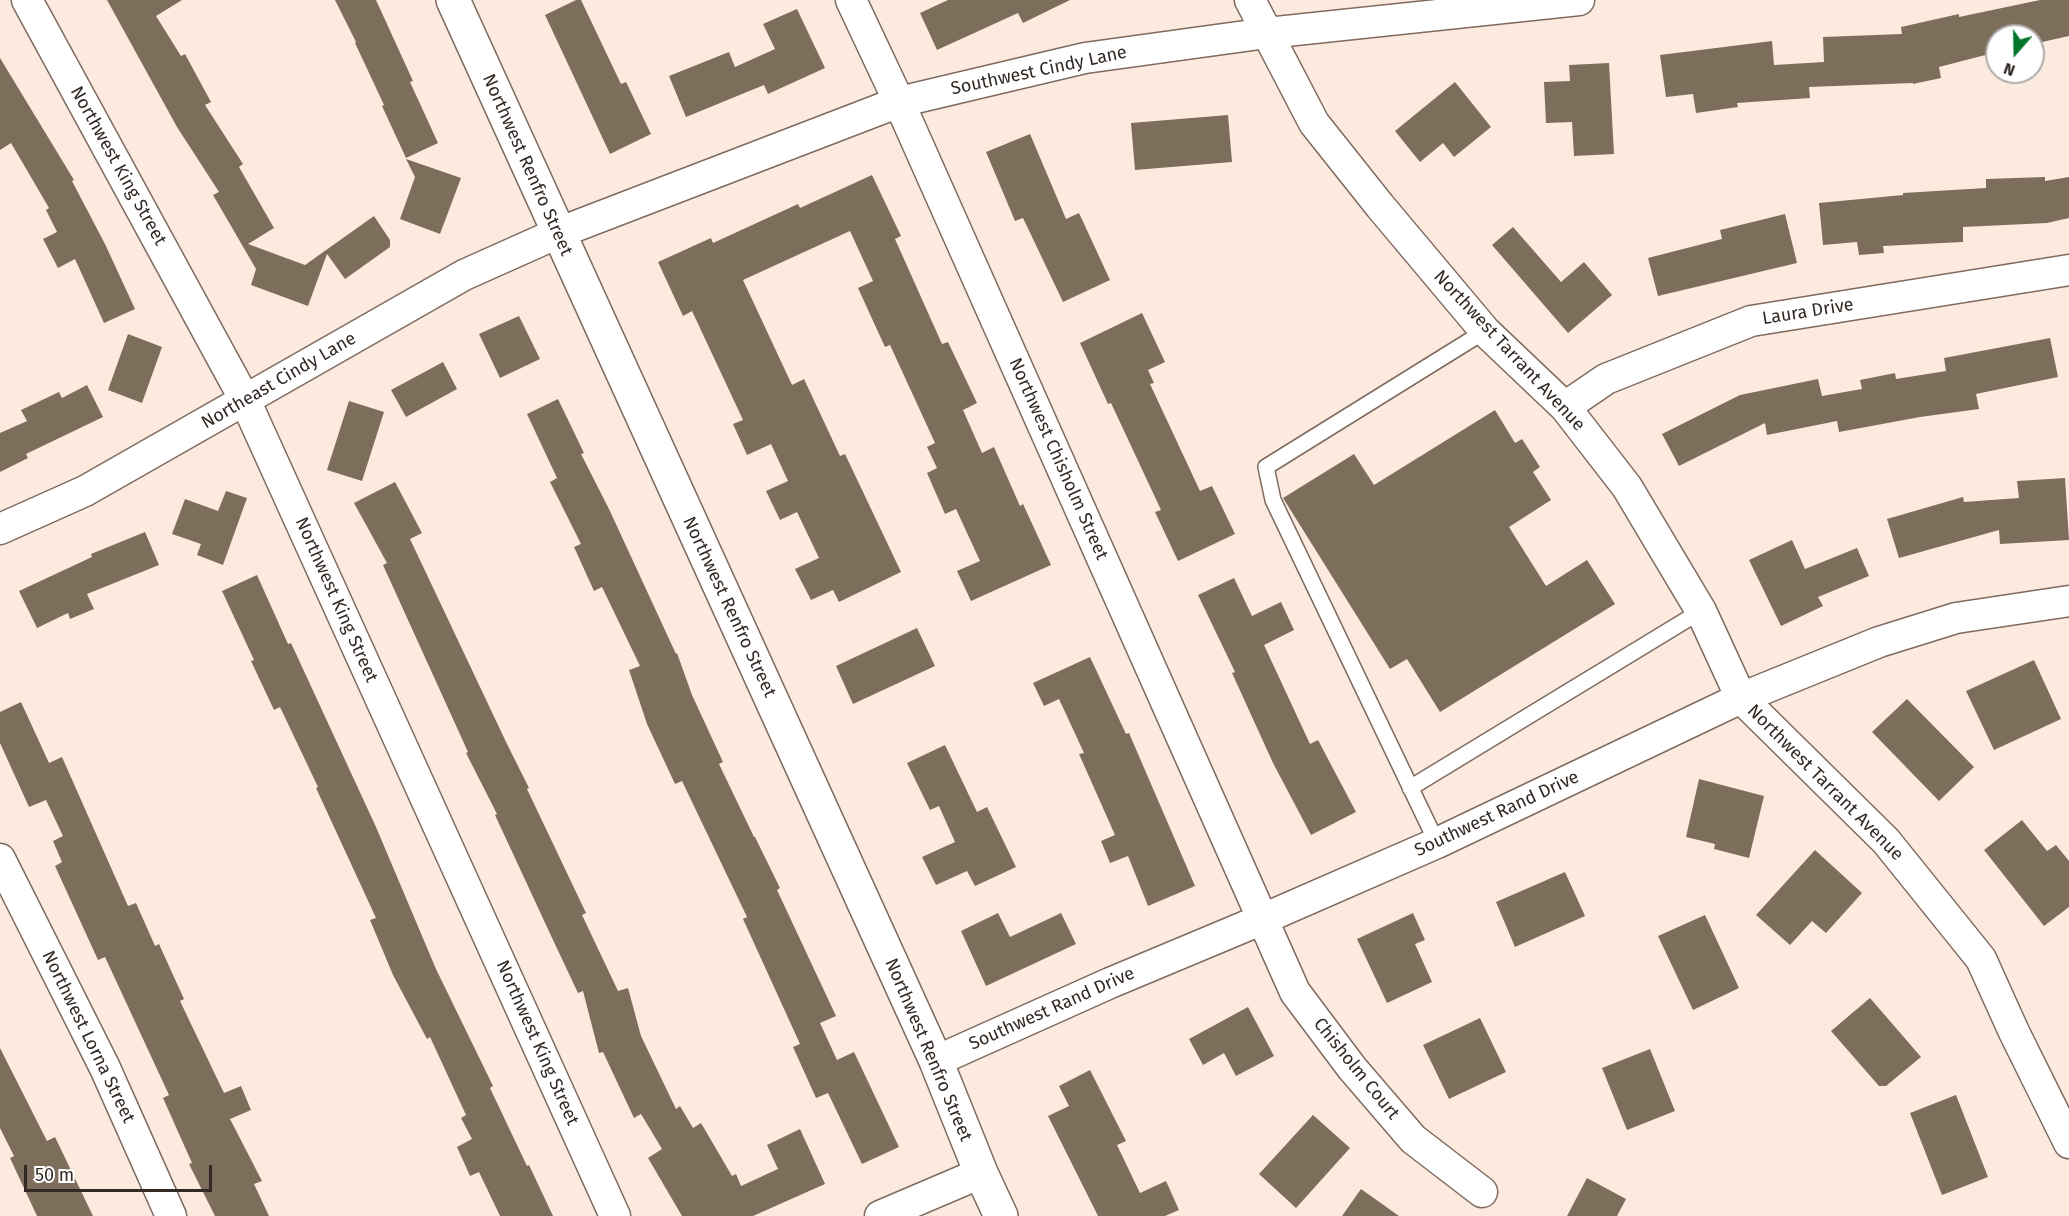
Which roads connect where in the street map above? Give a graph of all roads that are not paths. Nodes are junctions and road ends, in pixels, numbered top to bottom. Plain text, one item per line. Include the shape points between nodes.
1 (27, 0) edge
2 (453, 0) edge
3 (851, 0) edge
4 (1250, 0) edge
5 (1579, 0) edge
6 (1267, 33) junction
7 (899, 102) junction
8 (558, 233) junction
9 (2069, 270) edge
10 (1485, 331) junction
11 (246, 400) junction
12 (1565, 407) junction
13 (0, 529) edge
14 (2069, 601) edge
15 (1701, 611) junction
16 (1741, 698) junction
17 (1410, 788) junction
18 (1437, 843) junction
19 (0, 859) edge
20 (1263, 919) junction
21 (936, 1061) junction
22 (2069, 1143) edge
23 (981, 1173) junction
24 (1482, 1192) dead end
25 (171, 1216) edge
26 (615, 1216) edge
27 (880, 1216) edge
28 (1001, 1216) edge

1 - 11 street, Northwest King Street
2 - 8 main road, Northwest Renfro Street
3 - 7 street, Northwest Chisholm Street
4 - 6 street, Northwest Tarrant Avenue
5 - 6 street, Southwest Cindy Lane
6 - 7 street, Southwest Cindy Lane via 1085,57
6 - 10 street, Northwest Tarrant Avenue via 1314,123
7 - 8 street, Southwest Cindy Lane
7 - 20 street, Northwest Chisholm Street
8 - 11 street, Northeast Cindy Lane via 464,275
8 - 21 main road, Northwest Renfro Street
9 - 12 street, Laura Drive via 1751,321 1606,379
10 - 12 street, Northwest Tarrant Avenue
10 - 17 lane via 1266,467 1273,500
11 - 13 street, Northeast Cindy Lane via 85,491
11 - 26 street, Northwest King Street
12 - 15 street, Northwest Tarrant Avenue via 1627,486
14 - 16 street, Southwest Rand Drive via 1956,618 1879,642
15 - 16 street, Northwest Tarrant Avenue
15 - 17 lane
16 - 18 street, Southwest Rand Drive
16 - 22 street, Northwest Tarrant Avenue via 1886,841 1981,959
17 - 18 lane
18 - 20 street, Southwest Rand Drive
19 - 25 street, Northwest Lorna Street via 105,1068
20 - 21 street, Southwest Rand Drive
20 - 24 street, Chisholm Court via 1295,992 1353,1068 1413,1140
21 - 23 main road, Northwest Renfro Street
23 - 27 street
23 - 28 main road, Northwest Renfro Street

